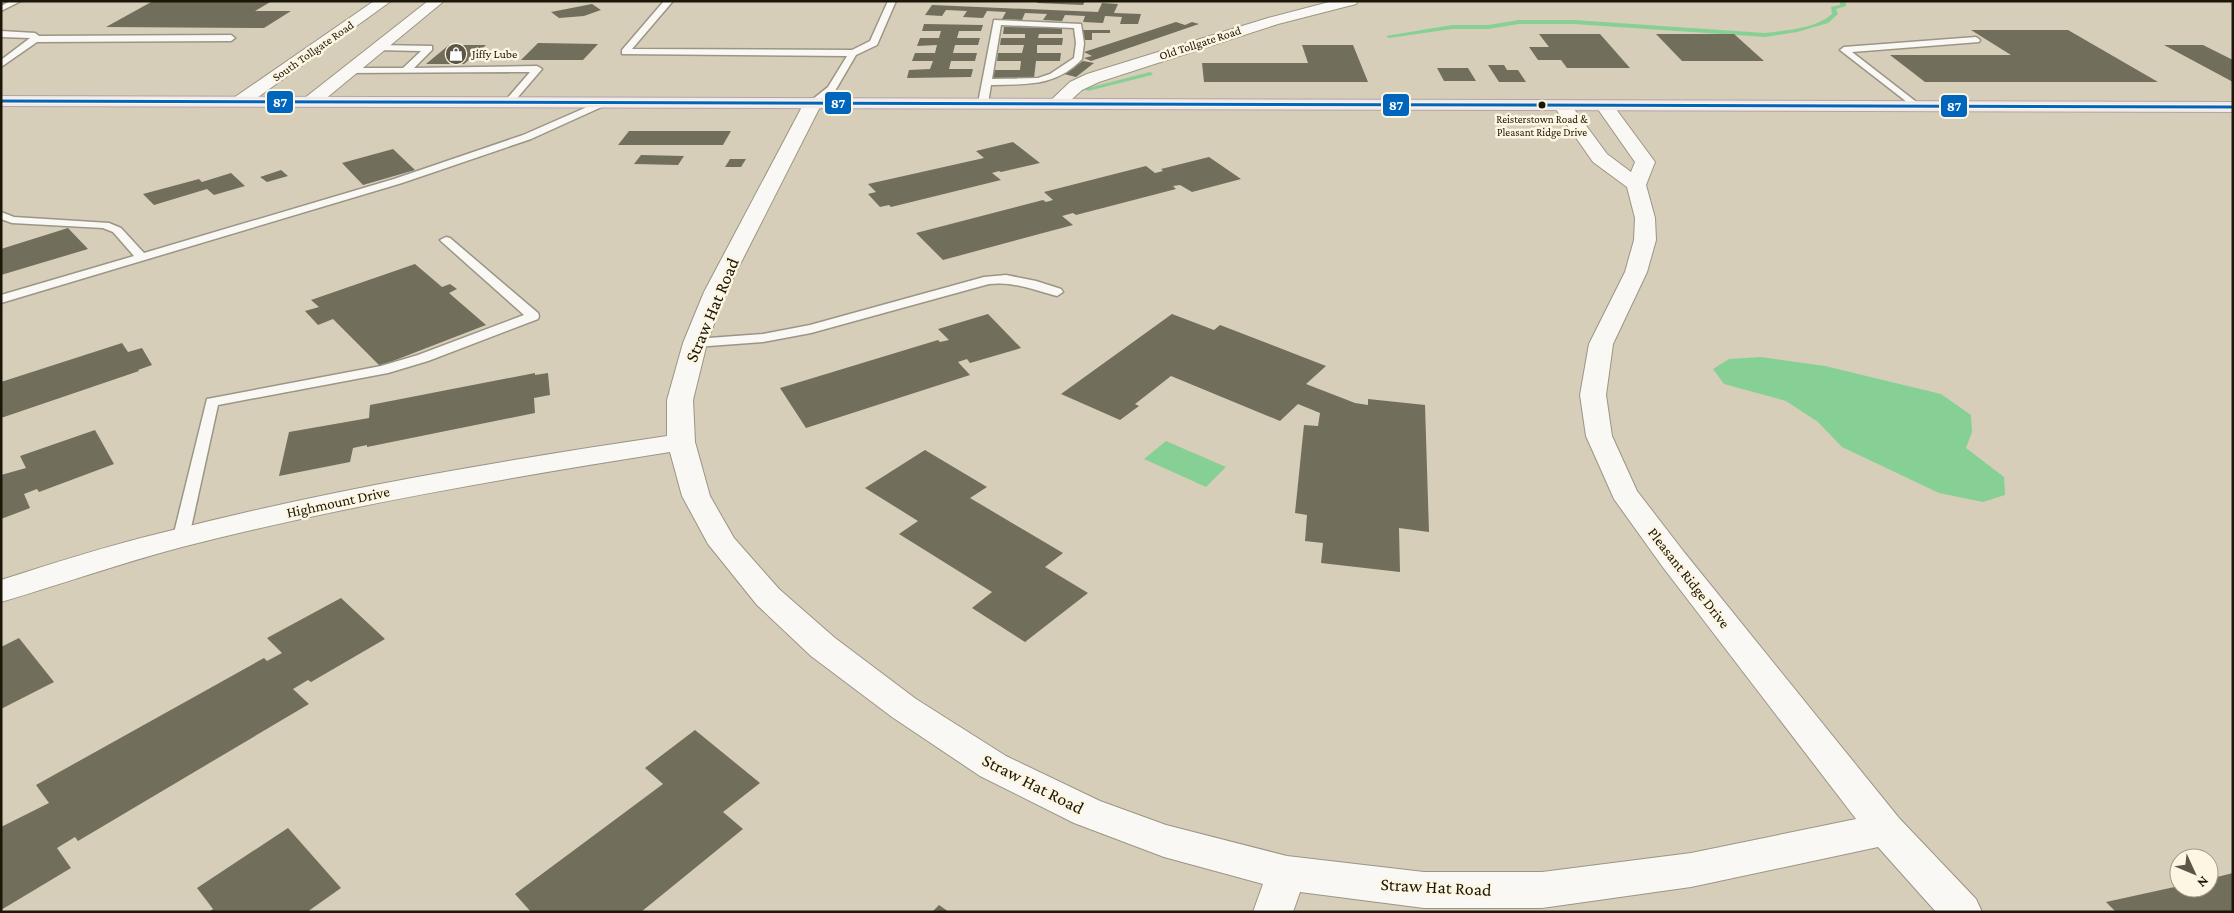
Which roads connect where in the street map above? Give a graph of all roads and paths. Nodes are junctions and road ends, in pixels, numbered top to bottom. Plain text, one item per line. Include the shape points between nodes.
1 (17, 1) edge
2 (384, 1) edge
3 (437, 1) edge
4 (669, 1) edge
5 (892, 1) edge
6 (1352, 1) edge
7 (1, 9) edge
8 (1, 34) edge
9 (231, 38) dead end
10 (35, 40) junction
11 (1976, 40) dead end
12 (378, 48) junction
13 (853, 53) junction
14 (1, 64) edge
15 (406, 70) junction
16 (350, 71) junction
17 (988, 82) junction
18 (1, 101) edge
19 (241, 101) junction
20 (312, 102) junction
21 (509, 102) junction
22 (603, 102) junction
23 (813, 103) junction
24 (983, 103) junction
25 (1057, 103) junction
26 (1562, 105) junction
27 (1604, 105) junction
28 (1916, 106) junction
29 (2233, 107) edge
30 (1636, 185) junction
31 (1, 215) edge
32 (446, 240) dead end
33 (141, 257) junction
34 (1057, 292) dead end
35 (1, 299) edge
36 (695, 344) junction
37 (681, 442) junction
38 (181, 537) junction
39 (1, 591) edge
40 (1886, 829) junction
41 (1287, 873) junction
42 (1273, 912) edge
43 (1962, 912) edge

1 - 7 lane
2 - 19 street, South Tollgate Road
3 - 12 street
4 - 13 lane via 625,52
5 - 13 lane via 874,43
6 - 25 street, Old Tollgate Road via 1295,14 1094,78 1076,86
8 - 10 lane via 28,34
9 - 10 lane
10 - 14 lane
11 - 28 lane via 1844,50
12 - 15 lane via 429,48
12 - 16 street
13 - 23 lane via 832,89
15 - 16 lane
15 - 21 lane via 537,69
16 - 20 street
17 - 17 lane via 997,22 1078,26 1078,59 1052,76 1039,81
17 - 24 lane
18 - 19 main road
19 - 20 main road
20 - 21 main road
21 - 22 main road
22 - 23 main road
22 - 33 lane via 527,137 398,180
23 - 24 main road
23 - 36 street, Straw Hat Road via 715,292
24 - 25 main road
25 - 26 main road
26 - 27 main road
26 - 30 street via 1600,158
27 - 28 main road
27 - 30 street via 1645,162
28 - 29 main road
30 - 40 street, Pleasant Ridge Drive via 1645,218 1645,240 1636,272 1602,344 1593,395 1599,436 1624,493
31 - 33 lane via 12,220 105,225 117,230
32 - 38 lane via 533,316 383,370 212,402
33 - 35 lane
34 - 36 lane via 1027,281 1001,278 811,329 763,338
36 - 37 street, Straw Hat Road via 680,400
37 - 38 street, Highmount Drive via 470,475
37 - 41 street, Straw Hat Road via 696,496 723,544 768,597 823,647 904,708 993,766 1087,812 1164,841
38 - 39 street, Highmount Drive
40 - 41 street, Straw Hat Road via 1691,870 1542,890 1424,890
40 - 43 street, Pleasant Ridge Drive
41 - 42 street

